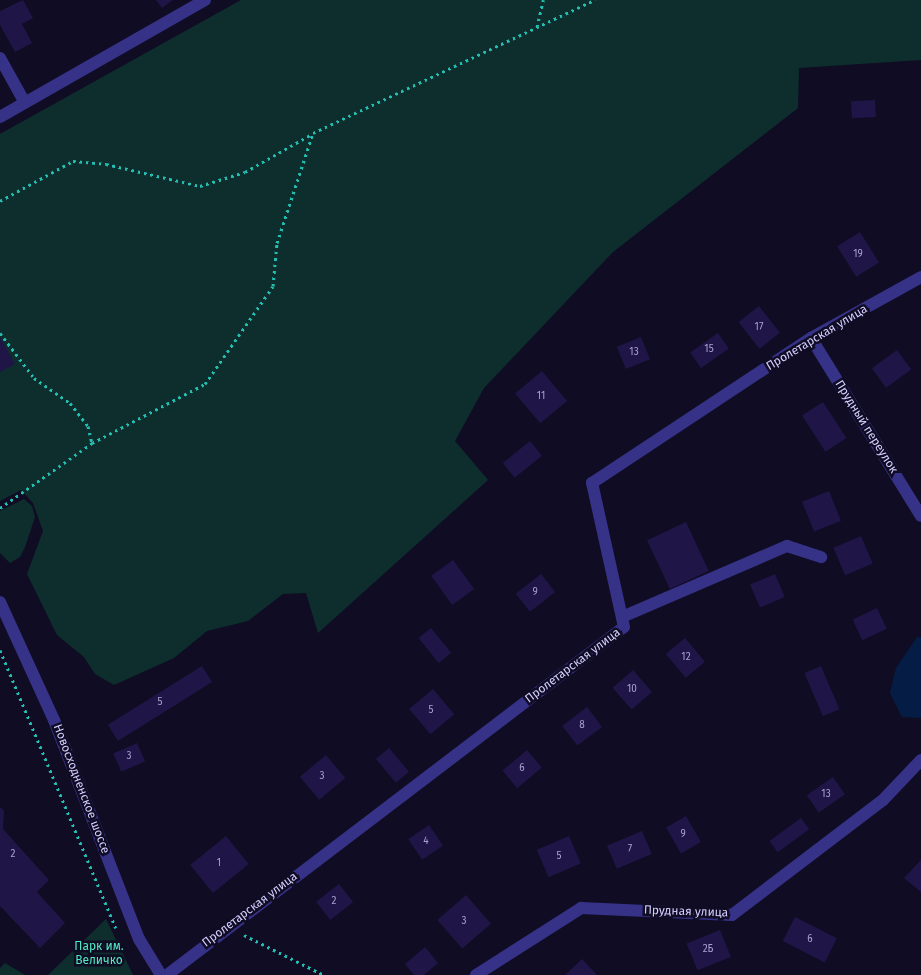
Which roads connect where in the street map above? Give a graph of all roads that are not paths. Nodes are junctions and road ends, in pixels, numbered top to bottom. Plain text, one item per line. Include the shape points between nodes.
1 (206, 0) edge
2 (0, 58) edge
3 (25, 103) junction
4 (0, 117) edge
5 (921, 277) edge
6 (811, 338) junction
7 (921, 516) edge
8 (821, 557) dead end
9 (1, 607) edge
10 (622, 617) junction
11 (921, 760) edge
12 (162, 975) edge
13 (167, 975) edge
14 (476, 975) edge

1 - 3 street
2 - 3 street
3 - 4 street
5 - 6 street, Пролетарская улица
6 - 7 street, Прудный переулок
6 - 10 street, Пролетарская улица via 592,483
8 - 10 street via 787,546
9 - 12 street, Новосходненское шоссе via 54,720 139,939
10 - 13 street, Пролетарская улица via 624,627
11 - 14 street, Прудная улица via 883,800 732,915 581,908

